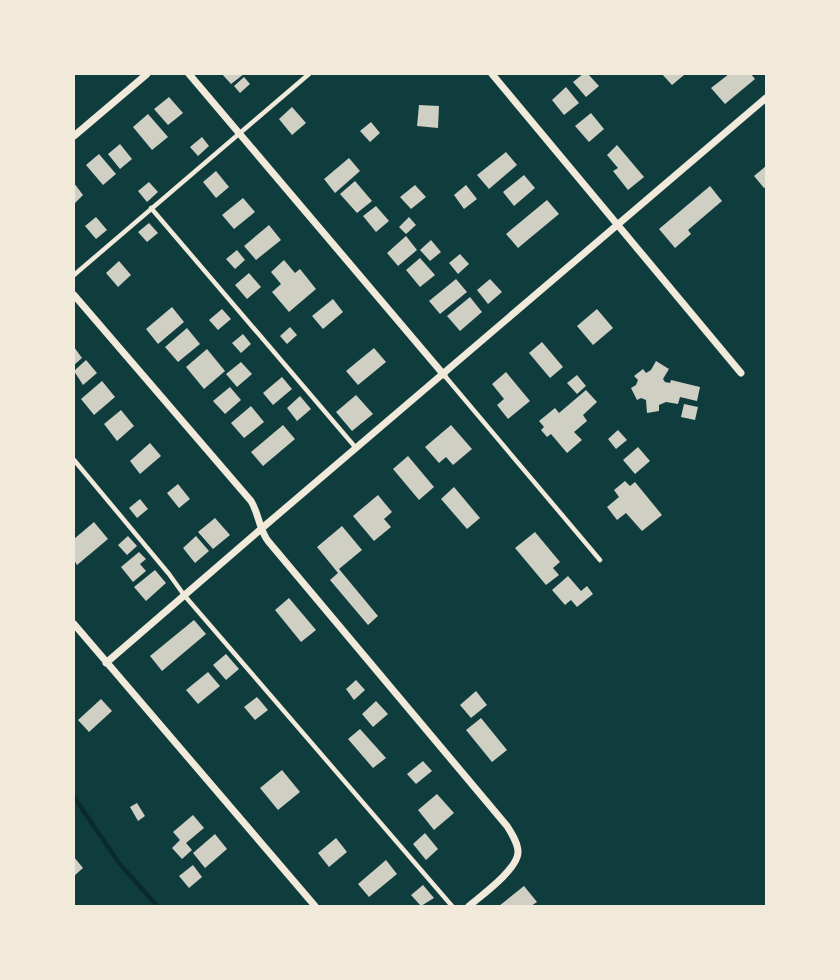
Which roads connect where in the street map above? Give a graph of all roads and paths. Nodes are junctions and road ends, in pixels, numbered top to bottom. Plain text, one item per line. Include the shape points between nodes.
1 (147, 74) edge
2 (189, 74) edge
3 (309, 74) edge
4 (492, 74) edge
5 (766, 98) edge
6 (239, 134) junction
7 (74, 136) edge
8 (151, 208) junction
9 (617, 225) junction
10 (74, 275) edge
11 (74, 295) edge
12 (741, 373) dead end
13 (444, 375) junction
14 (356, 448) junction
15 (74, 460) edge
16 (261, 528) junction
17 (600, 559) dead end
18 (184, 595) junction
19 (74, 624) edge
20 (107, 663) junction
21 (315, 906) edge
22 (452, 906) edge
23 (469, 906) edge

1 - 7 street
2 - 6 street
3 - 6 lane
4 - 9 street
5 - 9 street
6 - 8 lane
6 - 13 street
8 - 10 lane
8 - 14 lane
9 - 12 street
9 - 13 street
11 - 16 street via 251,502
13 - 14 street
13 - 17 lane
14 - 16 street
15 - 18 lane
16 - 18 street
16 - 23 street via 515,840 518,853 511,868
18 - 20 street
18 - 22 lane
19 - 20 street
20 - 21 street

